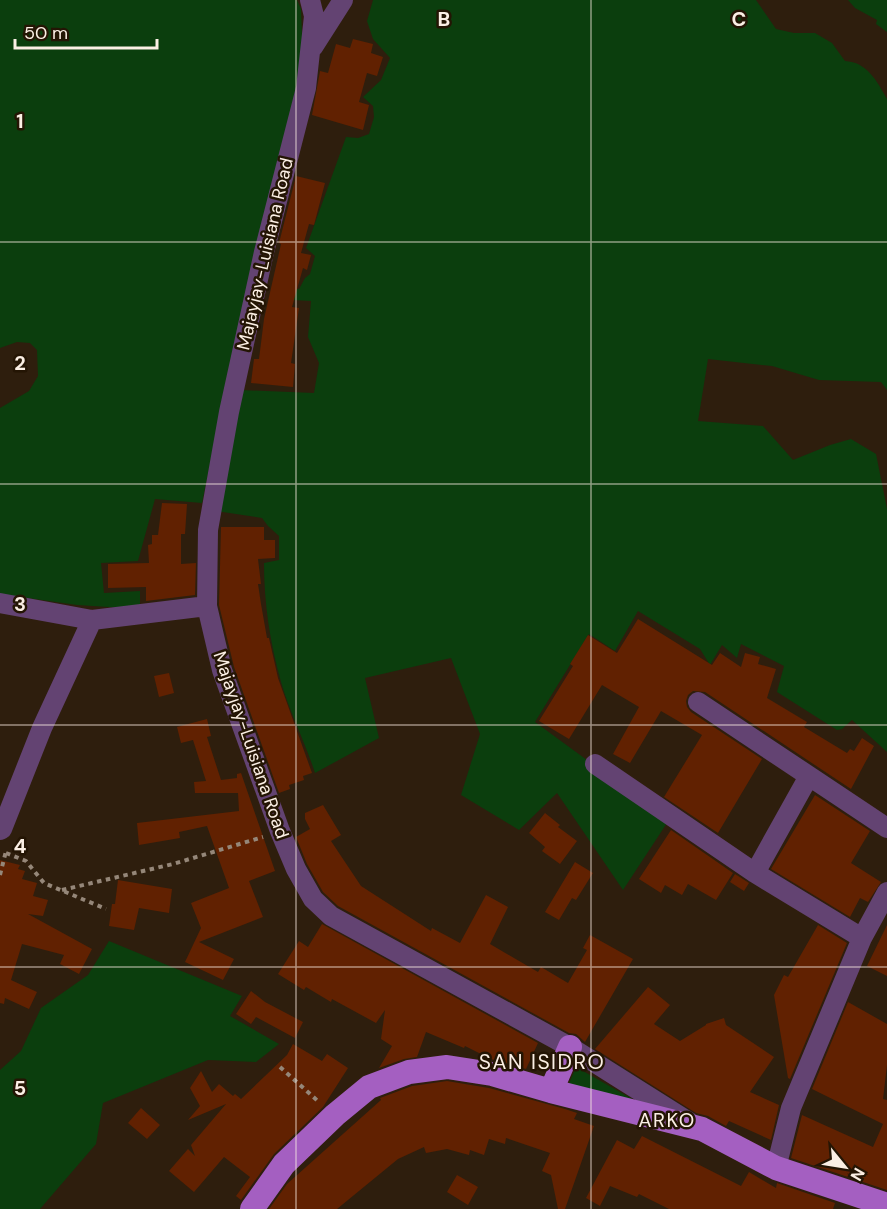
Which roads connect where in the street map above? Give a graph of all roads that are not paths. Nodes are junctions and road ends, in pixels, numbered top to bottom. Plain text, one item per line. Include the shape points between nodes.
1 (310, 0) edge
2 (343, 0) edge
3 (310, 52) junction
4 (0, 603) edge
5 (207, 606) junction
6 (92, 620) junction
7 (698, 702) dead end
8 (595, 764) dead end
9 (809, 776) junction
10 (887, 828) edge
11 (1, 830) edge
12 (755, 873) junction
13 (887, 892) edge
14 (862, 938) junction
15 (570, 1047) junction
16 (551, 1091) junction
17 (702, 1129) junction
18 (776, 1168) junction
19 (887, 1205) edge
20 (252, 1209) edge

1 - 3 street, Majayjay-Luisiana Road via 314,16
2 - 3 street
3 - 5 street, Majayjay-Luisiana Road via 306,88 229,412 208,530
4 - 6 street
5 - 6 street
5 - 15 street, Majayjay-Luisiana Road via 222,670 280,831 313,899 331,916
6 - 11 street
7 - 9 street
8 - 12 street
9 - 10 street
9 - 12 street
12 - 14 street
13 - 14 street
14 - 18 street via 791,1108
15 - 16 main road
15 - 17 street, Majayjay-Luisiana Road
16 - 17 main road
16 - 20 main road via 492,1074 447,1067 409,1072 369,1087 284,1164
17 - 18 main road
18 - 19 main road

